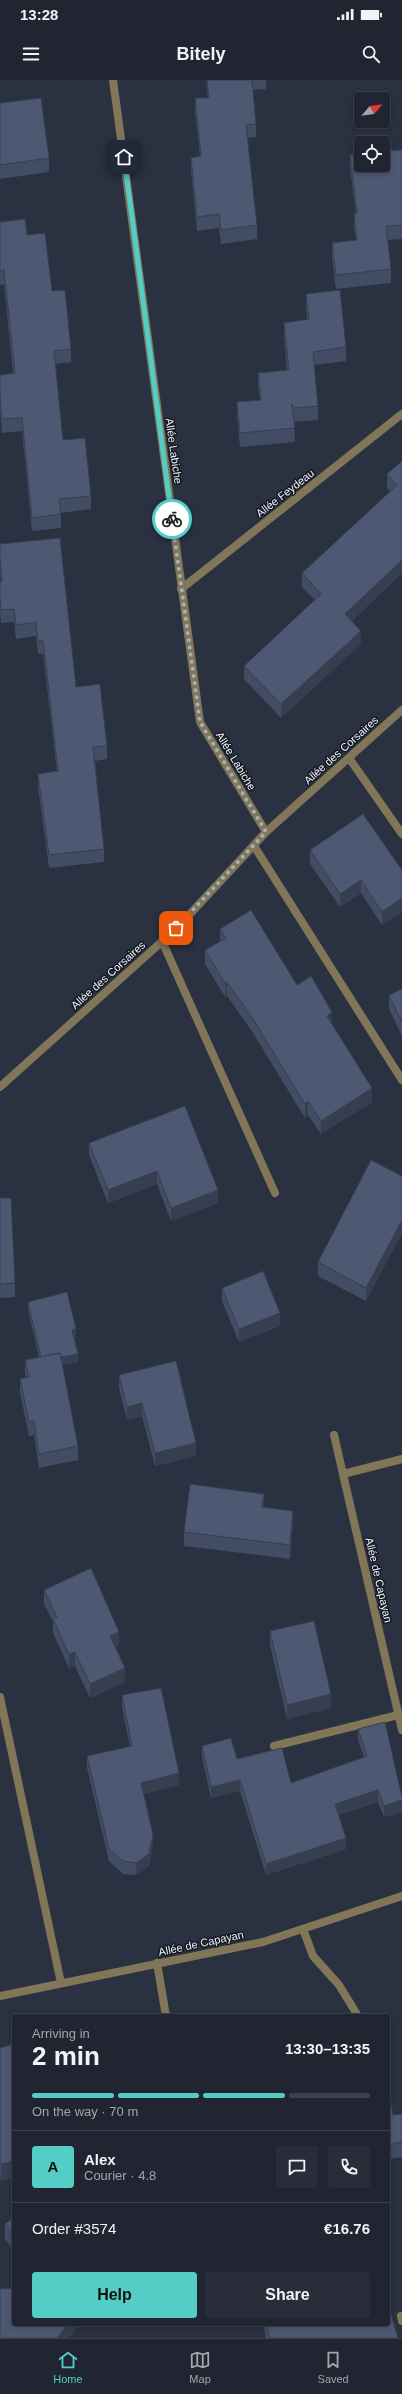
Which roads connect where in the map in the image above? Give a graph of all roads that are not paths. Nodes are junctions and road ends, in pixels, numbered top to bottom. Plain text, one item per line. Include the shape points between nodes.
1 (113, 80) edge
2 (402, 414) edge
3 (181, 589) junction
4 (402, 710) edge
5 (349, 758) junction
6 (266, 832) junction
7 (402, 834) edge
8 (254, 846) junction
9 (162, 941) junction
10 (402, 1080) edge
11 (0, 1087) edge
12 (275, 1193) dead end
13 (334, 1435) dead end
14 (402, 1459) edge
15 (343, 1474) junction
16 (0, 1697) edge
17 (398, 1715) junction
18 (402, 1730) edge
19 (274, 1746) dead end
20 (402, 1896) edge
21 (303, 1929) junction
22 (157, 1963) junction
23 (61, 1983) junction
24 (0, 1996) edge
25 (166, 2014) edge
26 (357, 2014) edge

1 - 3 street, Allée Labiche
2 - 3 street, Allée Feydeau
3 - 6 street, Allée Labiche via 200,722
4 - 5 street, Allée des Corsaires
5 - 6 street, Allée des Corsaires
5 - 7 street
6 - 8 street, Allée des Corsaires
8 - 9 street, Allée des Corsaires
8 - 10 street
9 - 11 street, Allée des Corsaires
9 - 12 street
13 - 15 street, Allée de Capayan
14 - 15 street
15 - 17 street, Allée de Capayan
16 - 23 street
17 - 18 street, Allée de Capayan
17 - 19 street
20 - 21 street, Allée de Capayan
21 - 22 street, Allée de Capayan via 263,1942
21 - 26 street via 313,1956 339,1986
22 - 23 street, Allée de Capayan
22 - 25 street
23 - 24 street, Allée de Capayan

